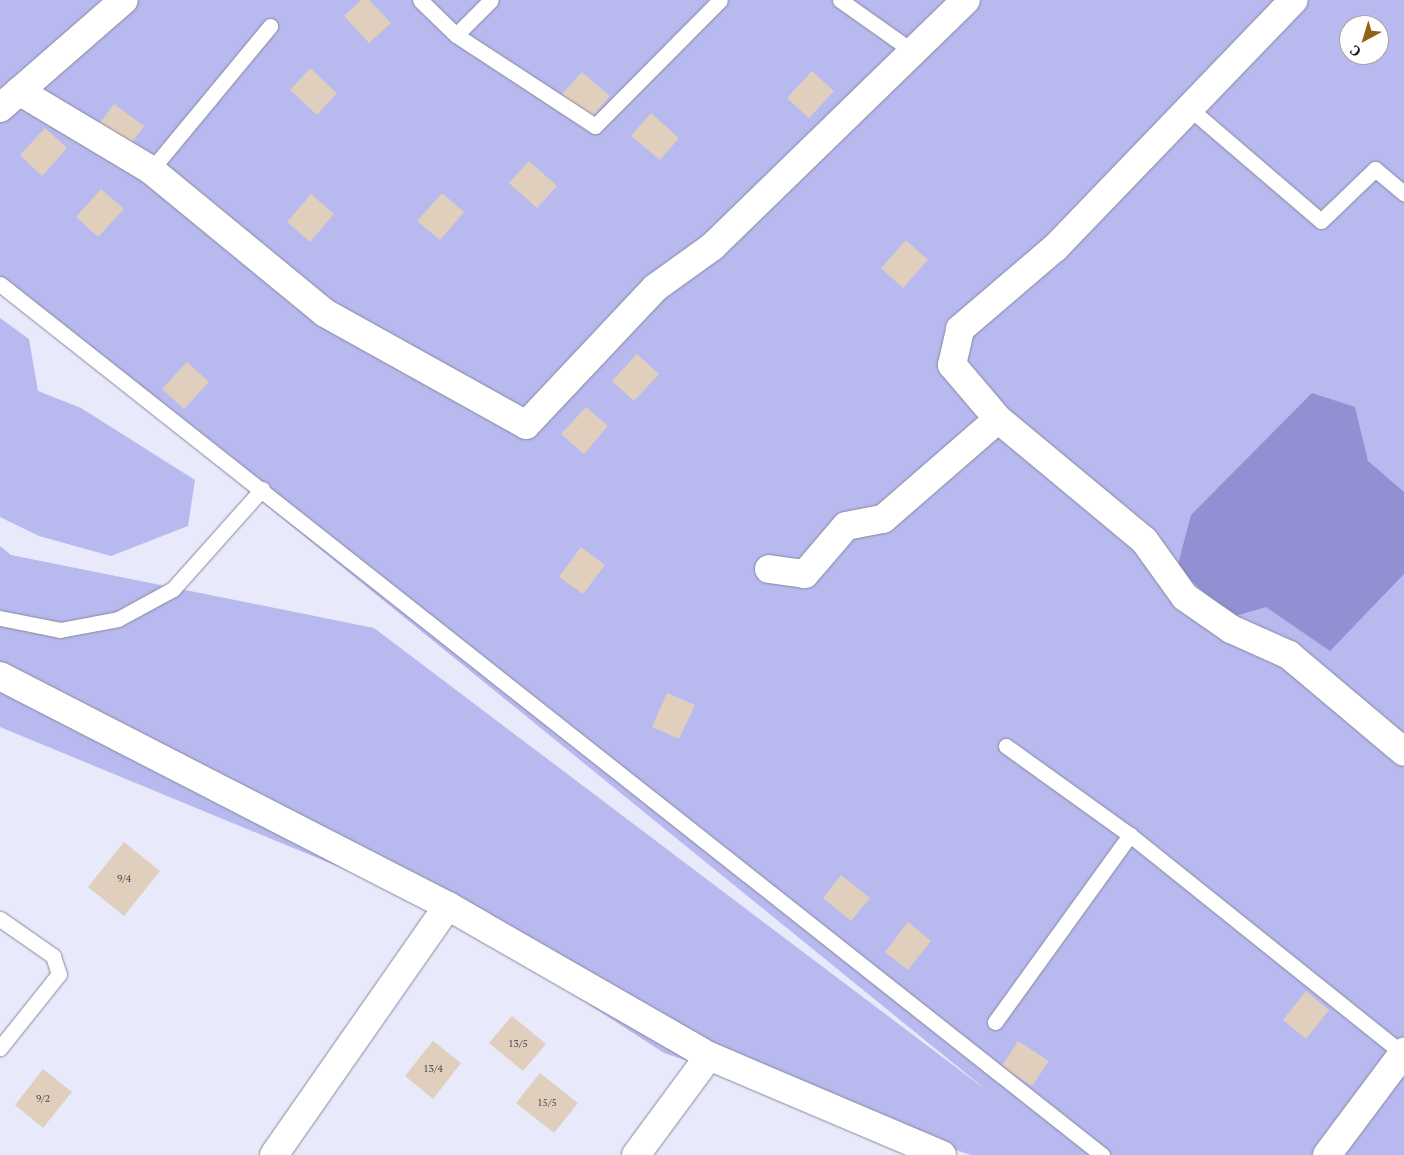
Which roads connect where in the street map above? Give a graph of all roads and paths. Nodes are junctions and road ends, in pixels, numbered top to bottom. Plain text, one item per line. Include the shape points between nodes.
1 (124, 0) edge
2 (420, 0) edge
3 (491, 0) edge
4 (720, 0) edge
5 (840, 0) edge
6 (966, 0) edge
7 (1294, 0) edge
8 (270, 26) dead end
9 (456, 35) junction
10 (915, 53) junction
11 (9, 100) edge
12 (1188, 107) junction
13 (151, 170) junction
14 (1404, 193) edge
15 (0, 284) edge
16 (998, 419) junction
17 (262, 489) junction
18 (769, 569) dead end
19 (0, 618) edge
20 (0, 676) edge
21 (1006, 746) dead end
22 (1404, 752) edge
23 (1130, 835) junction
24 (448, 906) junction
25 (0, 918) edge
26 (995, 1022) dead end
27 (0, 1048) edge
28 (1403, 1053) edge
29 (709, 1056) junction
30 (274, 1155) edge
31 (636, 1155) edge
32 (942, 1155) edge
33 (1102, 1155) edge
34 (1327, 1155) edge

1 - 11 street
2 - 9 lane
3 - 9 lane
4 - 9 lane via 595,126
5 - 10 lane
6 - 10 street
7 - 12 street
8 - 13 lane
10 - 13 street via 712,247 655,288 526,425 325,313
11 - 13 street
12 - 14 lane via 1320,221 1374,169
12 - 16 street via 1054,248 960,329 952,365
15 - 17 lane
16 - 18 street via 883,520 846,526 805,574
16 - 22 street via 1144,540 1185,597 1230,629 1289,655
17 - 19 lane via 173,589 118,620 60,630
17 - 33 lane
20 - 24 street
21 - 23 lane
23 - 26 lane
23 - 28 lane
24 - 29 street
24 - 30 street
25 - 27 lane via 53,956 59,974
28 - 34 street
29 - 31 street
29 - 32 street

